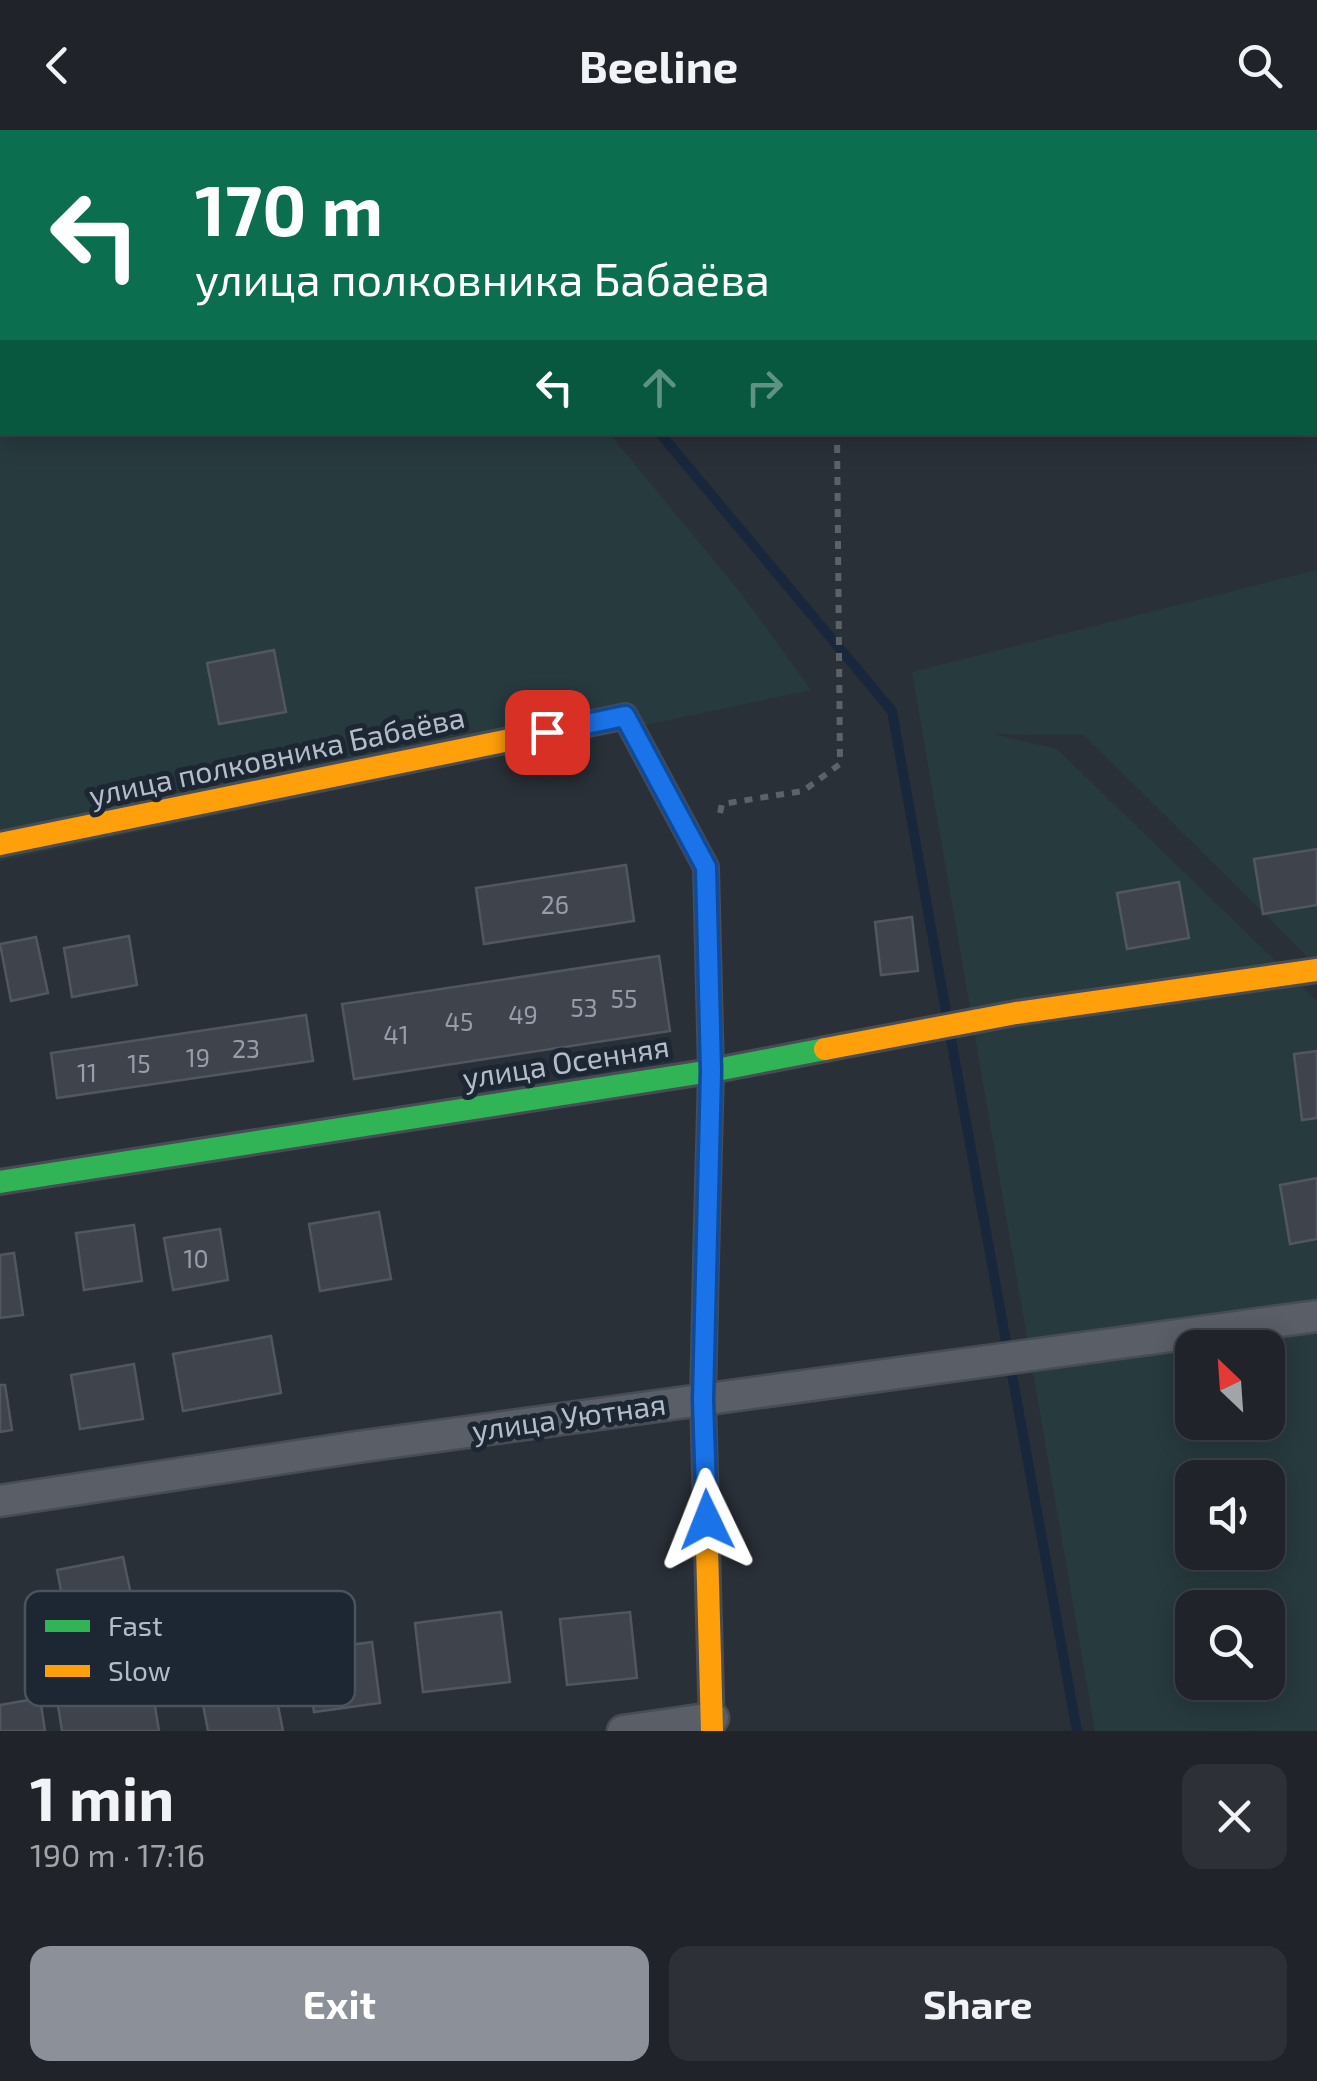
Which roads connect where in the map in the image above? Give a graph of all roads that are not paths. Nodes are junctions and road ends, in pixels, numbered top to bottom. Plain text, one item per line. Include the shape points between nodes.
1 (0, 844) edge
2 (1317, 970) edge
3 (711, 1071) junction
4 (0, 1182) edge
5 (1317, 1316) edge
6 (703, 1400) junction
7 (0, 1501) edge
8 (712, 1725) edge
9 (623, 1731) edge

1 - 3 street, улица полковника Бабаёва via 625,716 706,867
2 - 3 street, улица Осенняя via 1016,1014
3 - 4 street, улица Осенняя
3 - 6 street
5 - 6 street, улица Уютная
6 - 7 street, улица Уютная
6 - 8 street
8 - 9 street

